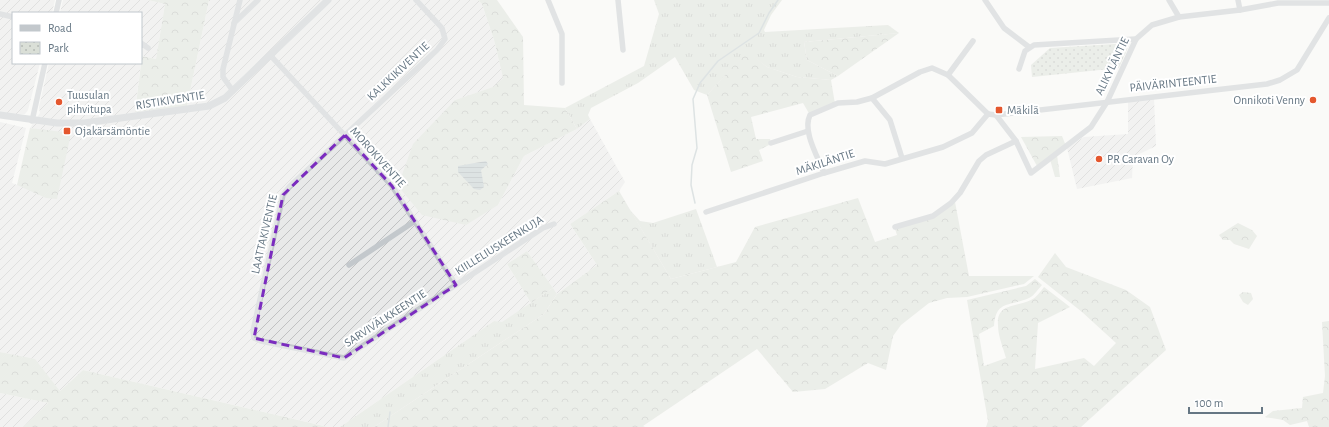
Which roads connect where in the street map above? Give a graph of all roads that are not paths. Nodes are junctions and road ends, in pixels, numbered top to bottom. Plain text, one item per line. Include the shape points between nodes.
1 (59, 0) edge
2 (240, 0) edge
3 (258, 0) edge
4 (328, 0) edge
5 (416, 0) edge
6 (548, 0) edge
7 (618, 0) edge
8 (985, 0) edge
9 (1169, 0) edge
10 (1238, 0) edge
11 (1329, 3) edge
12 (1240, 10) junction
13 (56, 12) edge
14 (0, 14) edge
15 (1179, 16) junction
16 (12, 17) edge
17 (1329, 18) edge
18 (234, 23) junction
19 (1136, 39) junction
20 (972, 41) dead end
21 (142, 44) edge
22 (1029, 47) junction
23 (148, 48) dead end
24 (623, 50) dead end
25 (270, 55) junction
26 (45, 64) edge
27 (1019, 69) dead end
28 (948, 75) junction
29 (562, 83) dead end
30 (233, 91) junction
31 (872, 98) junction
32 (1107, 102) junction
33 (988, 114) junction
34 (996, 114) junction
35 (0, 115) edge
36 (32, 121) junction
37 (808, 131) junction
38 (344, 135) junction
39 (1016, 141) junction
40 (771, 143) dead end
41 (902, 158) junction
42 (824, 173) junction
43 (706, 212) dead end
44 (415, 221) junction
45 (554, 224) dead end
46 (895, 227) dead end
47 (349, 265) dead end
48 (456, 285) junction
49 (254, 338) joint

1 - 13 street
2 - 18 street
3 - 18 street
4 - 25 street, RISTIKIVENTIE
5 - 38 street, KALKKIKIVENTIE via 442,28 445,39 437,50
6 - 29 street via 562,34
7 - 24 street
8 - 22 street via 1004,28
9 - 15 street
10 - 12 street
11 - 12 street, ALIKYLÄNTIE via 1278,3
12 - 15 street, ALIKYLÄNTIE
14 - 16 street
15 - 19 street, ALIKYLÄNTIE via 1152,25
17 - 32 street, PÄIVÄRINTEENTIE via 1297,70 1280,80 1267,84
18 - 30 street via 223,69 224,77
19 - 22 street
19 - 32 street, ALIKYLÄNTIE
20 - 28 street
21 - 23 street
22 - 27 street
25 - 30 street, RISTIKIVENTIE
25 - 38 street, MOROKIVENTIE
26 - 36 street
28 - 31 street via 932,68
28 - 33 street
30 - 36 street, RISTIKIVENTIE via 219,101 200,108 84,122 57,124
31 - 37 street via 838,103 810,115 807,121
31 - 41 street via 890,120
32 - 34 street, PÄIVÄRINTEENTIE
32 - 39 street, ALIKYLÄNTIE via 1091,127 1031,173
33 - 34 street, PÄIVÄRINTEENTIE
33 - 41 street, MÄKILÄNTIE via 972,132 943,147
34 - 39 street
35 - 36 street, RISTIKIVENTIE
37 - 40 street
37 - 42 street
38 - 44 street, MOROKIVENTIE via 392,186
38 - 49 street, LAATTAKIVENTIE via 283,195 253,331
39 - 46 street via 979,161 960,193 933,216
41 - 42 street, MÄKILÄNTIE via 885,164 865,161
42 - 43 street, MÄKILÄNTIE
44 - 47 street
44 - 48 street, MOROKIVENTIE
45 - 48 street, KIILLELIUSKEENKUJA via 543,228
48 - 49 street, SARVIVÄLKKEENTIE via 344,358

